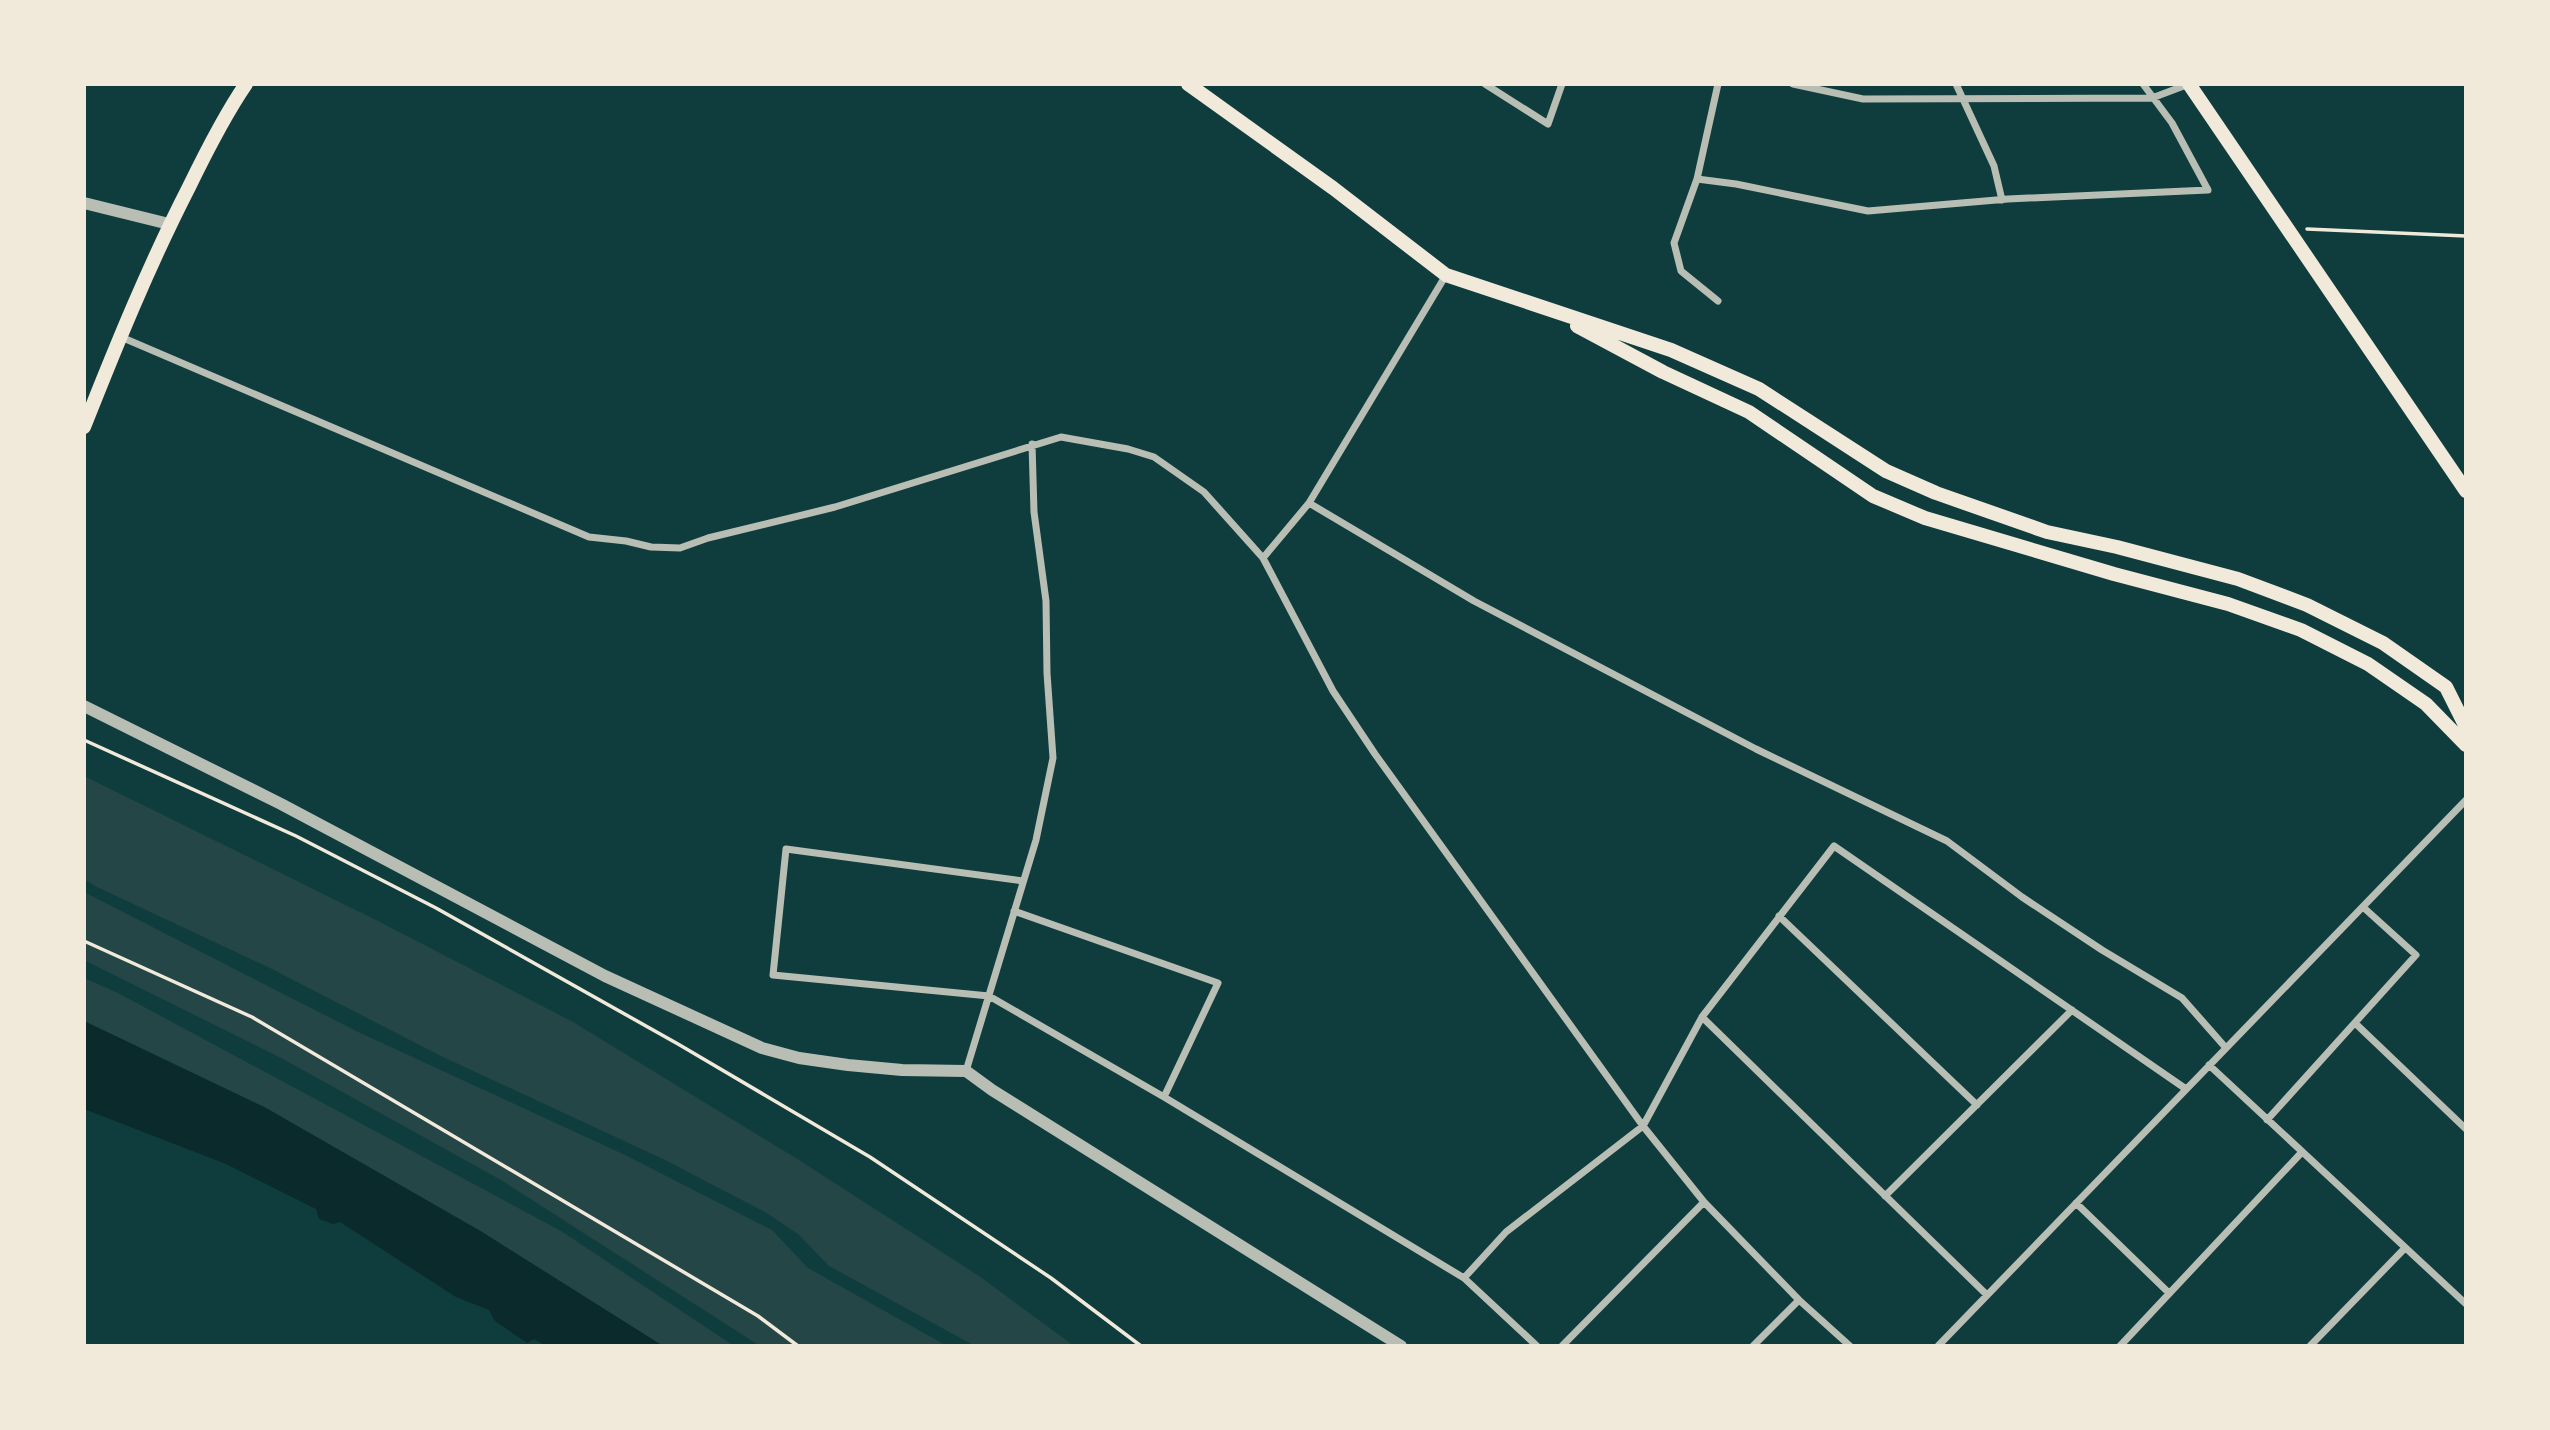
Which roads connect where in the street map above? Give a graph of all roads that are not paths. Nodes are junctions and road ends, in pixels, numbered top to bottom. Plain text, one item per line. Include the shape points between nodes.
1 (246, 84) edge
2 (1188, 84) edge
3 (1485, 84) edge
4 (1562, 84) edge
5 (1718, 84) edge
6 (1793, 84) edge
7 (1956, 84) edge
8 (2143, 84) edge
9 (2189, 84) edge
10 (1963, 98) junction
11 (2152, 98) junction
12 (1697, 179) junction
13 (2002, 200) junction
14 (84, 203) edge
15 (169, 224) junction
16 (1446, 275) junction
17 (1718, 301) dead end
18 (1548, 310) junction
19 (120, 337) junction
20 (84, 427) edge
21 (1032, 444) junction
22 (2466, 491) edge
23 (1309, 503) junction
24 (1263, 558) junction
25 (84, 706) edge
26 (2466, 727) edge
27 (2466, 746) edge
28 (2466, 800) edge
29 (1023, 881) junction
30 (2362, 907) junction
31 (1014, 911) junction
32 (1779, 916) junction
33 (989, 996) junction
34 (2072, 1010) junction
35 (1702, 1017) junction
36 (2355, 1023) junction
37 (2226, 1048) junction
38 (2209, 1065) junction
39 (966, 1072) junction
40 (2186, 1089) junction
41 (1164, 1097) junction
42 (1977, 1105) junction
43 (2267, 1119) junction
44 (1643, 1126) junction
45 (2466, 1129) edge
46 (2302, 1152) junction
47 (1885, 1196) junction
48 (1704, 1202) junction
49 (2077, 1203) junction
50 (2405, 1248) junction
51 (1464, 1278) junction
52 (2169, 1293) junction
53 (1987, 1295) junction
54 (1799, 1300) junction
55 (2466, 1304) edge
56 (1401, 1346) edge
57 (1537, 1346) edge
58 (1562, 1346) edge
59 (1753, 1346) edge
60 (1850, 1346) edge
61 (1938, 1346) edge
62 (2120, 1346) edge
63 (2310, 1346) edge

1 - 15 main road
2 - 16 main road
3 - 4 street via 1548,124
5 - 12 street
6 - 10 street via 1863,99
7 - 10 street
8 - 11 street
9 - 11 street
9 - 22 main road
10 - 11 street
10 - 13 street via 1994,166
11 - 13 street via 2172,123 2208,190
12 - 13 street via 1868,211
12 - 17 street via 1674,243 1681,271
14 - 15 street
15 - 19 main road
16 - 18 main road
16 - 23 street
18 - 26 main road via 1671,350 1759,389 1886,471 1936,493 2047,532 2238,579 2307,605 2383,643 2446,687
18 - 27 main road via 1749,412 1873,496 1925,518 2228,604 2301,630 2368,664 2426,704
19 - 20 main road
19 - 21 street via 589,537 651,547 680,548 778,523
21 - 24 street via 1061,437 1154,457 1204,492
21 - 29 street via 1053,758
23 - 24 street
23 - 37 street via 1474,601 1756,749 1947,841 2022,897 2182,998
24 - 44 street via 1333,691
25 - 39 street via 606,975 762,1048 848,1065
28 - 30 street
29 - 31 street
29 - 33 street via 786,849 773,975
30 - 36 street via 2416,956
30 - 37 street
31 - 33 street
31 - 41 street via 1218,983
32 - 34 street via 1834,846
32 - 35 street
32 - 42 street
33 - 39 street
33 - 41 street
34 - 40 street
34 - 42 street
35 - 44 street
35 - 47 street
36 - 43 street
36 - 45 street
37 - 38 street
38 - 40 street
38 - 43 street
39 - 56 street
40 - 49 street
41 - 51 street
42 - 47 street
43 - 46 street
44 - 48 street
44 - 51 street via 1506,1232
46 - 50 street
46 - 52 street
47 - 53 street
48 - 54 street
48 - 58 street
49 - 52 street
49 - 53 street
50 - 55 street
50 - 63 street
51 - 57 street
52 - 62 street
53 - 61 street
54 - 59 street
54 - 60 street

